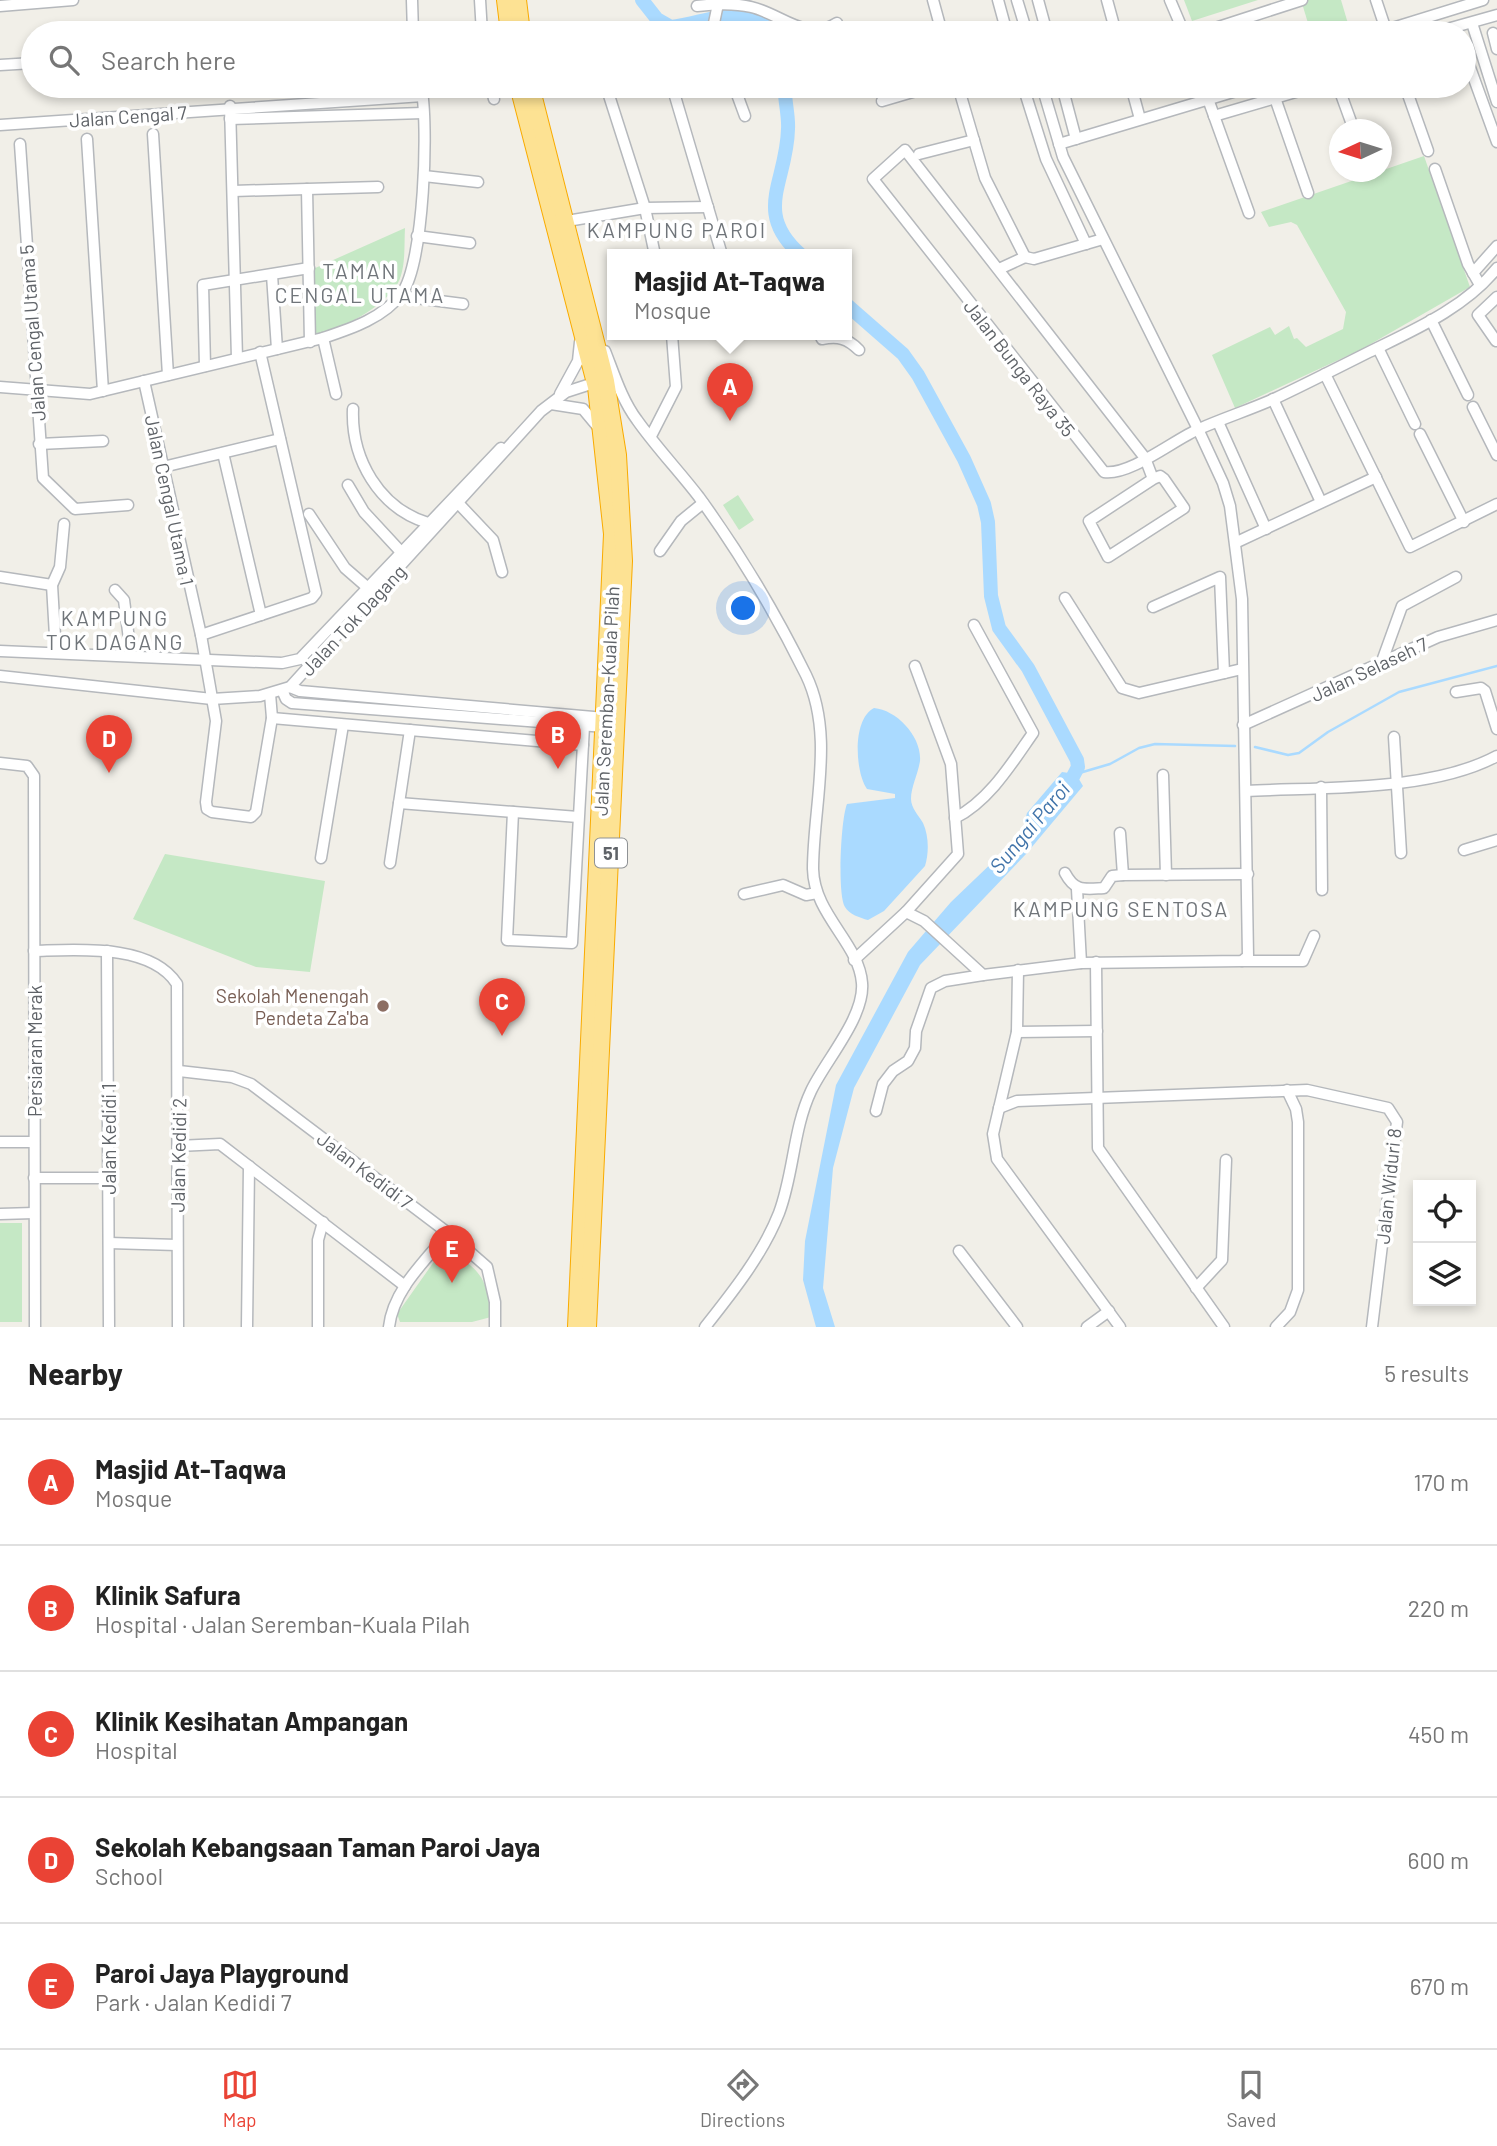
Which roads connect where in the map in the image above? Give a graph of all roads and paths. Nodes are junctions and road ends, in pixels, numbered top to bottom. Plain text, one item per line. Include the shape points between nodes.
1 (73, 0) edge
2 (412, 0) edge
3 (480, 0) edge
4 (505, 0) edge
5 (518, 0) edge
6 (933, 0) edge
7 (998, 0) edge
8 (1017, 0) edge
9 (1038, 0) edge
10 (1107, 0) edge
11 (1170, 0) edge
12 (1302, 0) edge
13 (1376, 0) edge
14 (1483, 0) edge
15 (0, 6) edge
16 (697, 6) dead end
17 (1441, 6) edge
18 (718, 8) junction
19 (1497, 15) edge
20 (412, 21) edge
21 (481, 21) edge
22 (508, 21) edge
23 (521, 21) edge
24 (713, 21) edge
25 (784, 21) edge
26 (939, 21) edge
27 (1004, 21) edge
28 (1023, 21) edge
29 (1044, 21) edge
30 (1113, 21) edge
31 (1179, 21) edge
32 (1237, 21) edge
33 (1383, 21) edge
34 (1409, 21) edge
35 (1476, 22) edge
36 (1493, 33) dead end
37 (1476, 38) edge
38 (1497, 49) edge
39 (21, 63) edge
40 (0, 65) edge
41 (1476, 84) edge
42 (332, 98) edge
43 (422, 98) edge
44 (522, 98) edge
45 (534, 98) edge
46 (610, 98) edge
47 (676, 98) edge
48 (738, 98) edge
49 (892, 98) edge
50 (962, 98) edge
51 (1027, 98) edge
52 (1046, 98) edge
53 (1065, 98) edge
54 (1134, 98) edge
55 (1211, 98) edge
56 (1275, 98) joint
57 (1342, 98) edge
58 (1409, 98) edge
59 (1208, 99) junction
60 (882, 101) dead end
61 (1497, 102) edge
62 (230, 106) junction
63 (423, 113) junction
64 (745, 116) dead end
65 (1214, 116) junction
66 (230, 118) junction
67 (1140, 119) junction
68 (1350, 119) edge
69 (0, 125) edge
70 (153, 134) dead end
71 (87, 139) dead end
72 (1076, 139) junction
73 (974, 140) junction
74 (1497, 142) edge
75 (20, 144) dead end
76 (1059, 144) junction
77 (1429, 151) dead end
78 (919, 155) dead end
79 (1435, 169) dead end
80 (424, 176) junction
81 (478, 182) dead end
82 (378, 187) dead end
83 (307, 189) junction
84 (233, 191) junction
85 (1308, 192) dead end
86 (708, 207) junction
87 (645, 208) junction
88 (1249, 213) dead end
89 (560, 223) junction
90 (417, 236) junction
91 (1103, 239) junction
92 (470, 243) dead end
93 (1086, 244) junction
94 (1497, 246) edge
95 (654, 249) edge
96 (720, 249) edge
97 (1025, 257) junction
98 (309, 268) junction
99 (999, 269) junction
100 (1496, 272) edge
101 (1473, 274) junction
102 (272, 275) junction
103 (234, 282) junction
104 (1480, 285) junction
105 (403, 293) junction
106 (1497, 297) edge
107 (463, 304) dead end
108 (583, 315) junction
109 (1431, 320) junction
110 (323, 338) junction
111 (671, 340) edge
112 (843, 340) edge
113 (1496, 341) edge
114 (310, 342) junction
115 (1378, 348) junction
116 (277, 349) junction
117 (859, 350) dead end
118 (260, 352) junction
119 (237, 358) junction
120 (205, 366) junction
121 (1325, 374) junction
122 (168, 375) junction
123 (144, 381) junction
124 (599, 383) junction
125 (0, 387) edge
126 (36, 390) junction
127 (103, 391) junction
128 (336, 394) dead end
129 (1468, 396) dead end
130 (1273, 400) junction
131 (554, 402) junction
132 (1474, 407) dead end
133 (353, 409) dead end
134 (1218, 422) junction
135 (1198, 429) junction
136 (603, 436) junction
137 (651, 436) junction
138 (280, 439) junction
139 (103, 441) dead end
140 (513, 443) junction
141 (39, 444) junction
142 (223, 453) junction
143 (1497, 455) edge
144 (1145, 458) junction
145 (163, 467) junction
146 (1376, 477) junction
147 (1153, 479) junction
148 (348, 485) dead end
149 (1321, 502) junction
150 (459, 503) junction
151 (703, 503) junction
152 (1497, 504) edge
153 (128, 505) dead end
154 (309, 514) dead end
155 (1464, 522) junction
156 (428, 523) junction
157 (64, 524) dead end
158 (1265, 529) junction
159 (1237, 542) junction
160 (660, 551) dead end
161 (401, 552) junction
162 (502, 572) dead end
163 (0, 577) edge
164 (1456, 577) dead end
165 (52, 585) junction
166 (368, 588) junction
167 (115, 590) dead end
168 (1065, 598) dead end
169 (1153, 607) dead end
170 (261, 615) junction
171 (1497, 620) edge
172 (974, 625) dead end
173 (201, 635) junction
174 (0, 651) edge
175 (56, 653) junction
176 (131, 655) junction
177 (205, 659) junction
178 (1381, 664) junction
179 (915, 666) dead end
180 (1242, 669) junction
181 (1224, 673) junction
182 (0, 676) edge
183 (286, 688) junction
184 (1456, 692) dead end
185 (270, 694) junction
186 (212, 699) junction
187 (272, 718) junction
188 (605, 723) junction
189 (344, 724) junction
190 (1243, 725) junction
191 (584, 726) junction
192 (1497, 729) edge
193 (410, 730) junction
194 (1394, 737) dead end
195 (583, 745) junction
196 (1497, 756) edge
197 (0, 763) edge
198 (1163, 775) dead end
199 (1396, 782) junction
200 (1321, 787) junction
201 (1246, 791) junction
202 (399, 803) junction
203 (513, 812) junction
204 (579, 817) junction
205 (955, 818) junction
206 (1120, 833) dead end
207 (1497, 840) edge
208 (1464, 850) dead end
209 (1401, 853) dead end
210 (321, 858) dead end
211 (390, 863) dead end
212 (1065, 873) dead end
213 (1248, 874) junction
214 (1123, 875) junction
215 (1166, 875) junction
216 (1077, 889) junction
217 (1322, 890) dead end
218 (817, 893) junction
219 (744, 894) dead end
220 (906, 912) junction
221 (1314, 936) dead end
222 (34, 951) junction
223 (107, 951) junction
224 (854, 960) junction
225 (1242, 961) junction
226 (1096, 962) junction
227 (1082, 963) junction
228 (1018, 970) junction
229 (983, 975) junction
230 (1017, 1031) junction
231 (1097, 1031) junction
232 (179, 1072) junction
233 (1287, 1090) junction
234 (1097, 1099) junction
235 (999, 1108) junction
236 (876, 1111) dead end
237 (0, 1142) edge
238 (34, 1142) junction
239 (178, 1146) junction
240 (1226, 1160) dead end
241 (249, 1166) junction
242 (34, 1178) junction
243 (108, 1178) junction
244 (34, 1213) junction
245 (0, 1214) edge
246 (323, 1223) junction
247 (447, 1233) junction
248 (109, 1243) junction
249 (177, 1245) junction
250 (959, 1251) dead end
251 (405, 1286) junction
252 (1196, 1288) junction
253 (1109, 1311) junction
254 (35, 1327) edge
255 (109, 1327) edge
256 (178, 1327) edge
257 (247, 1327) edge
258 (318, 1327) edge
259 (389, 1327) edge
260 (495, 1327) edge
261 (576, 1327) edge
262 (589, 1327) edge
263 (705, 1327) edge
264 (1017, 1327) edge
265 (1087, 1327) edge
266 (1120, 1327) edge
267 (1224, 1327) edge
268 (1276, 1327) edge
269 (1372, 1327) edge

1 - 15 street
2 - 20 street
3 - 21 street
4 - 22 highway
5 - 23 highway
6 - 26 street
7 - 27 street
8 - 28 street
9 - 29 street
10 - 30 street
11 - 31 street
12 - 32 street
13 - 33 street
14 - 17 street
16 - 18 street
17 - 34 street
18 - 24 street
18 - 25 street via 752,7
19 - 35 street
36 - 38 street
37 - 61 street
39 - 40 street
41 - 74 street
42 - 62 street, Jalan Cengal 7
43 - 63 street
44 - 89 highway, Jalan Seremban-Kuala Pilah / 51
45 - 89 highway, Jalan Seremban-Kuala Pilah / 51
46 - 87 street
47 - 86 street
48 - 64 street
49 - 60 street
50 - 73 street
51 - 93 street via 1046,159
52 - 76 street
53 - 72 street
54 - 67 street
55 - 59 street
56 - 65 street
56 - 85 street
57 - 68 street
58 - 77 street
59 - 65 street
59 - 67 street
62 - 66 street
62 - 69 street, Jalan Cengal 7
63 - 66 street
63 - 80 street
65 - 88 street
66 - 84 street
67 - 72 street
70 - 122 street
71 - 127 street
72 - 76 street
73 - 78 street
73 - 97 street via 985,178
75 - 126 street, Jalan Cengal Utama 5
76 - 91 street
79 - 101 street
80 - 81 street
80 - 90 street
82 - 83 street
83 - 84 street
83 - 98 street
84 - 103 street
86 - 87 street
86 - 96 street
87 - 89 street
87 - 95 street
89 - 108 highway, Jalan Seremban-Kuala Pilah / 51
90 - 92 street
90 - 105 street
91 - 93 street
91 - 135 street
93 - 97 street via 1034,259
94 - 101 street
97 - 99 street
98 - 102 street
98 - 114 street
99 - 144 street
99 - 144 street, Jalan Bunga Raya 35 via 905,150 873,179 1097,466 1110,473
100 - 104 street, Jalan Bunga Raya 35
101 - 104 street
102 - 103 street
102 - 116 street
103 - 119 street
103 - 120 street via 202,288
104 - 109 street, Jalan Bunga Raya 35
105 - 107 street
105 - 110 street via 377,315
106 - 113 street via 1478,315
108 - 124 highway, Jalan Seremban-Kuala Pilah / 51
108 - 131 street via 580,354
108 - 137 street via 636,419
109 - 115 street, Jalan Bunga Raya 35
109 - 129 street
110 - 114 street
110 - 128 street
111 - 137 street via 676,387
112 - 117 street
114 - 116 street
115 - 121 street, Jalan Bunga Raya 35
115 - 155 street
116 - 118 street
118 - 119 street
118 - 138 street
119 - 120 street
120 - 122 street
121 - 130 street, Jalan Bunga Raya 35
121 - 146 street
122 - 123 street
123 - 127 street
123 - 145 street, Jalan Cengal Utama 1
124 - 131 street, Jalan Tok Dagang
124 - 136 highway, Jalan Seremban-Kuala Pilah / 51
124 - 262 highway, Jalan Seremban-Kuala Pilah / 51 via 618,455 624,561
125 - 126 street
126 - 127 street
126 - 141 street, Jalan Cengal Utama 5
130 - 134 street, Jalan Bunga Raya 35
130 - 149 street
131 - 136 street via 583,409
131 - 140 street, Jalan Tok Dagang
132 - 143 street
133 - 156 street via 355,442 380,495
134 - 135 street, Jalan Bunga Raya 35
134 - 158 street
135 - 144 street, Jalan Bunga Raya 35
135 - 159 street via 1223,483
136 - 188 highway, Jalan Seremban-Kuala Pilah / 51 via 612,560
137 - 151 street
138 - 142 street
138 - 170 street via 317,587 312,598
139 - 141 street
140 - 150 street, Jalan Tok Dagang
140 - 156 street via 490,457
141 - 153 street, Jalan Cengal Utama 5 via 43,478 75,509
142 - 145 street
142 - 170 street
144 - 147 street
145 - 173 street, Jalan Cengal Utama 1
146 - 149 street
146 - 155 street via 1409,547
147 - 147 street via 1164,479 1184,508 1108,557 1089,521
148 - 161 street via 364,512
149 - 158 street
150 - 162 street via 493,540
150 - 183 street, Jalan Tok Dagang
151 - 160 street via 681,521
151 - 218 street via 779,624 816,700 820,738 813,854
152 - 155 street
154 - 166 street via 345,568
156 - 161 street
157 - 165 street via 60,567
158 - 159 street
159 - 180 street
161 - 166 street
163 - 165 street
164 - 178 street via 1402,606
165 - 175 street
166 - 177 street via 300,659 282,663
167 - 176 street via 124,600
168 - 181 street via 1122,688 1139,693
169 - 181 street via 1220,577
170 - 173 street
171 - 178 street, Jalan Selaseh 7 via 1438,637
172 - 205 street via 1033,733 996,783
173 - 177 street, Jalan Cengal Utama 1
174 - 175 street
175 - 176 street
176 - 177 street
177 - 186 street, Jalan Cengal Utama 1
178 - 190 street, Jalan Selaseh 7
179 - 205 street via 951,764
180 - 181 street
180 - 190 street
182 - 186 street, Jalan Tok Dagang
183 - 185 street, Jalan Tok Dagang
183 - 188 street
183 - 191 street via 286,699 292,702
184 - 192 street via 1485,691
185 - 186 street, Jalan Tok Dagang
185 - 187 street
186 - 187 street, Jalan Cengal Utama 1 via 216,721 206,802 212,812 254,816
187 - 189 street
188 - 191 street
188 - 261 highway, Jalan Seremban-Kuala Pilah / 51
189 - 193 street
189 - 210 street
190 - 201 street
191 - 195 street
193 - 195 street
193 - 202 street
194 - 199 street
195 - 204 street
196 - 199 street via 1462,772
197 - 222 street, Persiaran Merak via 27,766 34,776
198 - 215 street
199 - 200 street
199 - 209 street
200 - 201 street
200 - 217 street
201 - 213 street
202 - 203 street
202 - 211 street
203 - 204 street
203 - 204 street via 507,940 572,943
205 - 220 street via 956,859
206 - 214 street
207 - 208 street
212 - 216 street
213 - 215 street
213 - 225 street via 1250,945
214 - 215 street
214 - 216 street via 1112,876 1104,888
216 - 227 street
218 - 219 street via 806,895 783,884
218 - 224 street
220 - 224 street
220 - 229 street via 924,921
221 - 225 street via 1303,961
222 - 223 street
222 - 238 street, Persiaran Merak
223 - 232 street, Jalan Kedidi 2 via 135,954 177,984
223 - 243 street, Jalan Kedidi 1
224 - 263 street via 862,993 809,1094 779,1212 744,1274
225 - 226 street
226 - 227 street
226 - 231 street
227 - 228 street
228 - 229 street
228 - 230 street
229 - 236 street via 931,988 915,1048 883,1084
230 - 231 street
230 - 235 street
231 - 234 street
232 - 239 street, Jalan Kedidi 2
232 - 247 street, Jalan Kedidi 7 via 232,1076 251,1084
233 - 234 street
233 - 268 street via 1298,1122 1298,1290 1290,1312
233 - 269 street, Jalan Widuri 8 via 1381,1105 1394,1114 1396,1130
234 - 235 street via 1017,1101
234 - 252 street via 1098,1148
235 - 253 street via 993,1133 997,1159
237 - 238 street
238 - 242 street, Persiaran Merak
239 - 241 street via 220,1144
239 - 249 street, Jalan Kedidi 2
240 - 252 street via 1222,1260
241 - 246 street
241 - 257 street
242 - 243 street
242 - 244 street, Persiaran Merak
243 - 248 street, Jalan Kedidi 1
244 - 245 street
244 - 254 street, Persiaran Merak
246 - 251 street
246 - 258 street via 318,1240
247 - 251 street
247 - 260 street, Jalan Kedidi 7 via 487,1267
248 - 249 street
248 - 255 street, Jalan Kedidi 1
249 - 256 street, Jalan Kedidi 2
250 - 264 street
251 - 259 street
252 - 267 street
253 - 265 street
253 - 266 street

